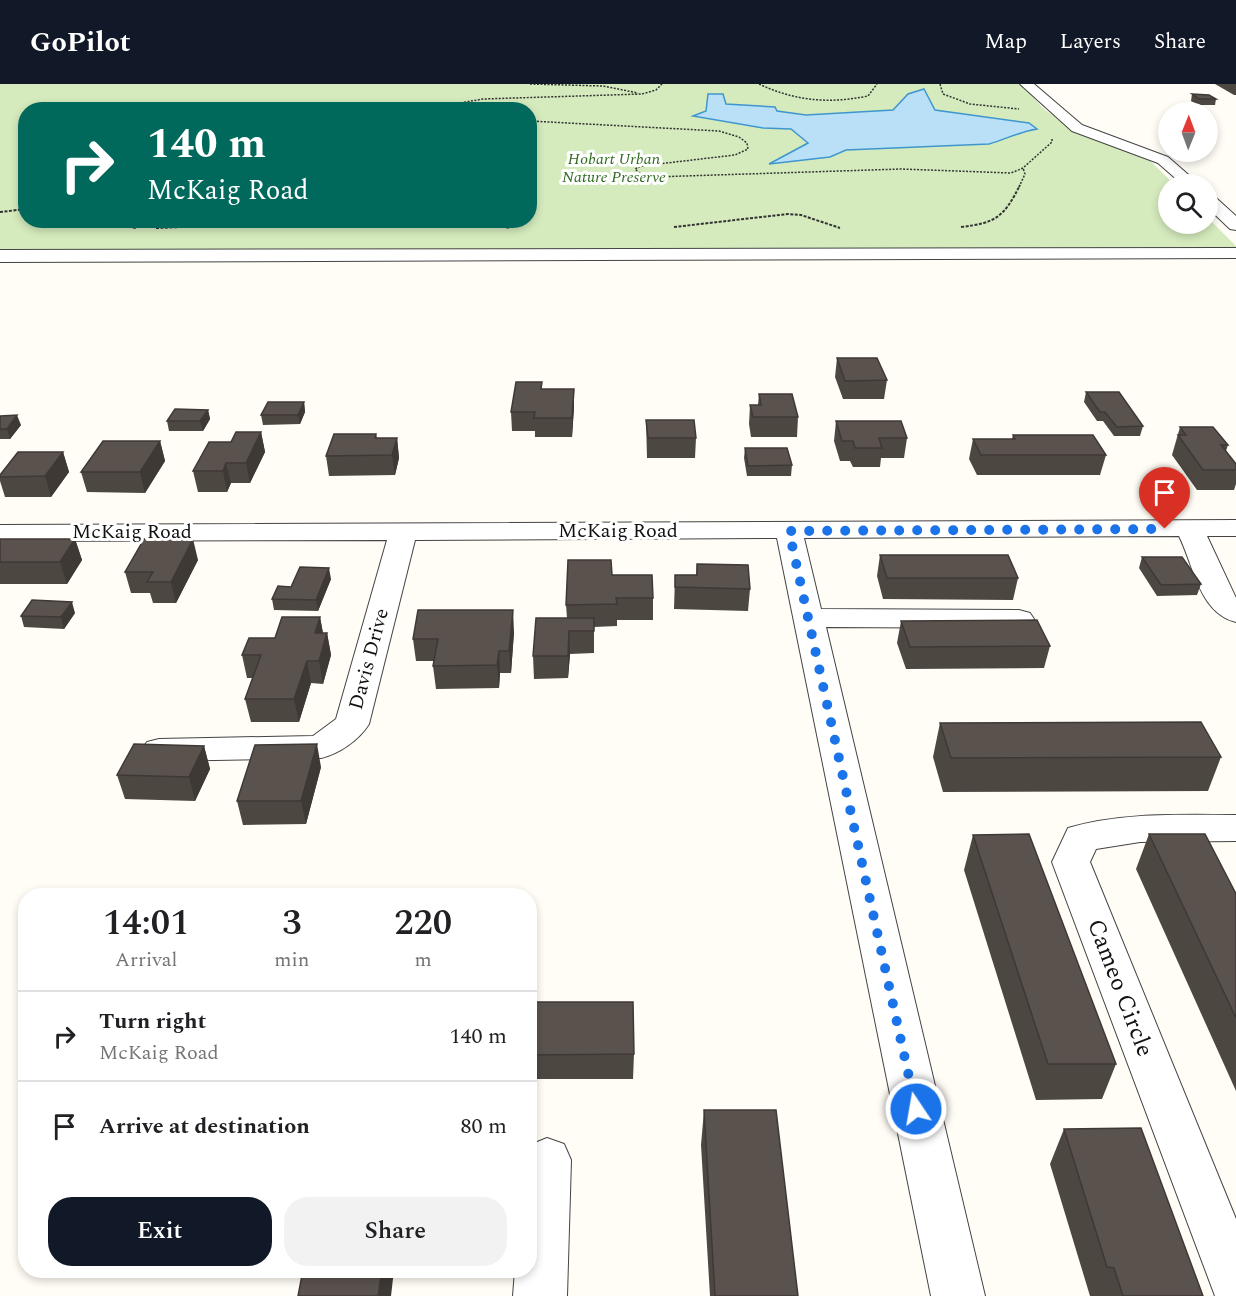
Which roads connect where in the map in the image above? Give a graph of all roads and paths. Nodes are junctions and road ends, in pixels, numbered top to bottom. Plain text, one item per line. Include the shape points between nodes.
1 (530, 84) edge
2 (662, 84) edge
3 (759, 84) edge
4 (877, 84) edge
5 (940, 84) edge
6 (1026, 84) edge
7 (642, 94) junction
8 (466, 102) edge
9 (1056, 109) junction
10 (537, 121) edge
11 (1053, 135) dead end
12 (1023, 168) junction
13 (1179, 174) edge
14 (1218, 209) edge
15 (18, 210) edge
16 (0, 212) edge
17 (1236, 225) edge
18 (672, 227) dead end
19 (956, 227) dead end
20 (506, 228) edge
21 (850, 230) dead end
22 (518, 231) dead end
23 (1236, 252) edge
24 (0, 256) edge
25 (1236, 528) edge
26 (1189, 529) junction
27 (403, 531) junction
28 (789, 531) junction
29 (0, 533) edge
30 (1236, 613) edge
31 (808, 618) junction
32 (1019, 619) edge
33 (150, 750) edge
34 (1236, 828) edge
35 (547, 1160) dead end
36 (1236, 1284) edge
37 (540, 1296) edge
38 (958, 1296) edge

1 - 7 path via 603,86
2 - 7 path
3 - 4 path via 785,97 833,101 868,96
5 - 9 path via 943,94 971,104
6 - 9 street
7 - 8 path
9 - 13 street via 1077,128 1163,160
10 - 12 path via 719,131 747,143 748,149 735,155 634,169 654,177 901,169 992,174
11 - 12 path via 1052,142
12 - 19 path via 1025,174 1004,214 987,223
14 - 17 street
15 - 16 path
18 - 21 path via 788,214
20 - 22 path
23 - 24 street
25 - 26 street, McKaig Road
26 - 28 street, McKaig Road
26 - 30 street via 1203,551 1222,604
27 - 28 street, McKaig Road
27 - 29 street, McKaig Road
27 - 33 street, Davis Drive via 352,724 321,747
28 - 31 street
31 - 32 street
31 - 38 street
34 - 36 street, Cameo Circle via 1140,829 1081,838 1071,862
35 - 37 street

